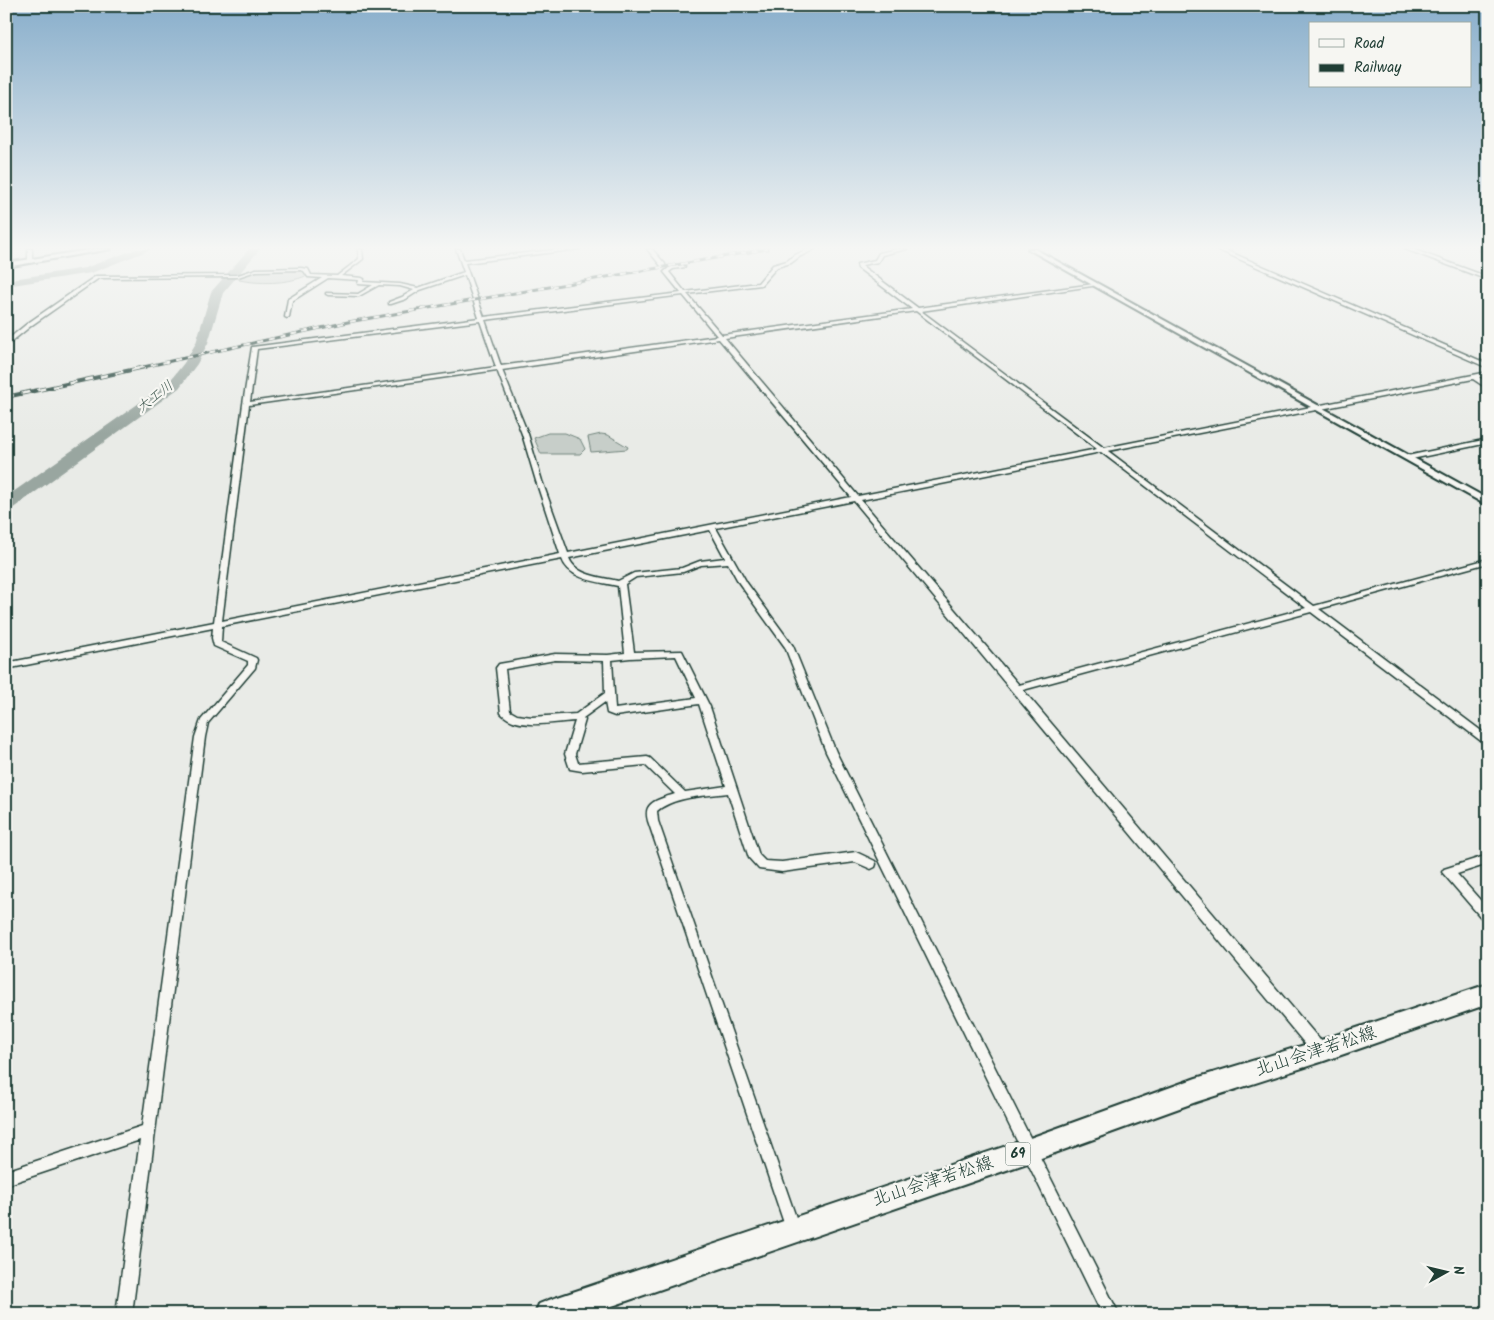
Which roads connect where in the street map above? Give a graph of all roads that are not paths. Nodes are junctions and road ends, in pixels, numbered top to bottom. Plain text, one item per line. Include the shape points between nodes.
1 (49, 311) edge
2 (288, 311) edge
3 (478, 311) edge
4 (547, 311) edge
5 (700, 311) edge
6 (906, 311) edge
7 (919, 311) edge
8 (1139, 311) edge
9 (1359, 311) edge
10 (287, 317) dead end
11 (481, 319) junction
12 (722, 337) junction
13 (6, 344) edge
14 (1488, 366) edge
15 (499, 368) junction
16 (1488, 374) edge
17 (1475, 377) junction
18 (1488, 387) edge
19 (246, 404) junction
20 (1316, 408) junction
21 (1488, 441) edge
22 (1104, 450) junction
23 (1407, 458) junction
24 (857, 498) junction
25 (1488, 503) edge
26 (712, 527) junction
27 (566, 556) junction
28 (730, 560) junction
29 (1488, 561) edge
30 (619, 584) junction
31 (1310, 608) junction
32 (218, 624) junction
33 (630, 655) junction
34 (608, 658) junction
35 (6, 666) edge
36 (1016, 689) junction
37 (609, 694) junction
38 (701, 700) junction
39 (578, 717) junction
40 (1488, 741) edge
41 (731, 789) junction
42 (683, 796) junction
43 (1488, 859) edge
44 (870, 864) dead end
45 (1488, 917) edge
46 (1488, 994) edge
47 (1321, 1051) junction
48 (147, 1132) junction
49 (1030, 1150) junction
50 (6, 1178) edge
51 (793, 1229) junction
52 (124, 1314) edge
53 (549, 1314) edge
54 (1111, 1314) edge

1 - 13 street
2 - 10 street
3 - 11 street
4 - 11 street
5 - 12 street
6 - 12 street
7 - 22 street
8 - 20 street
9 - 14 street
11 - 15 street
11 - 19 street via 254,348
12 - 15 street
12 - 24 street
15 - 19 street
15 - 27 street via 526,434
16 - 17 street
17 - 18 street
17 - 20 street
19 - 32 street
20 - 22 street
20 - 23 street
21 - 23 street
22 - 24 street
22 - 31 street
23 - 25 street
24 - 26 street
24 - 36 street
26 - 27 street
26 - 28 street
27 - 30 street via 568,565 580,574
27 - 32 street
28 - 30 street via 634,575
28 - 49 street via 789,646 831,752
29 - 31 street
30 - 33 street via 623,590
31 - 36 street
31 - 40 street
32 - 35 street
32 - 48 street via 217,644 253,660 252,666 204,722 200,737
33 - 34 street
33 - 38 street via 679,653
34 - 37 street
34 - 39 street via 555,657 500,668 506,713 512,718 538,721
36 - 47 street
37 - 38 street via 610,710 615,713
37 - 39 street
38 - 41 street
39 - 42 street via 580,720 570,754 574,766 647,761
41 - 42 street
41 - 44 street via 754,858 763,866 782,867 856,856
42 - 51 street via 655,805 653,821
43 - 45 street via 1448,872
46 - 47 main road, 北山会津若松線 / 69
47 - 49 main road, 北山会津若松線 / 69 via 1196,1090
48 - 50 street
48 - 52 street
49 - 51 main road, 北山会津若松線 / 69
49 - 54 street
51 - 53 main road, 北山会津若松線 / 69

